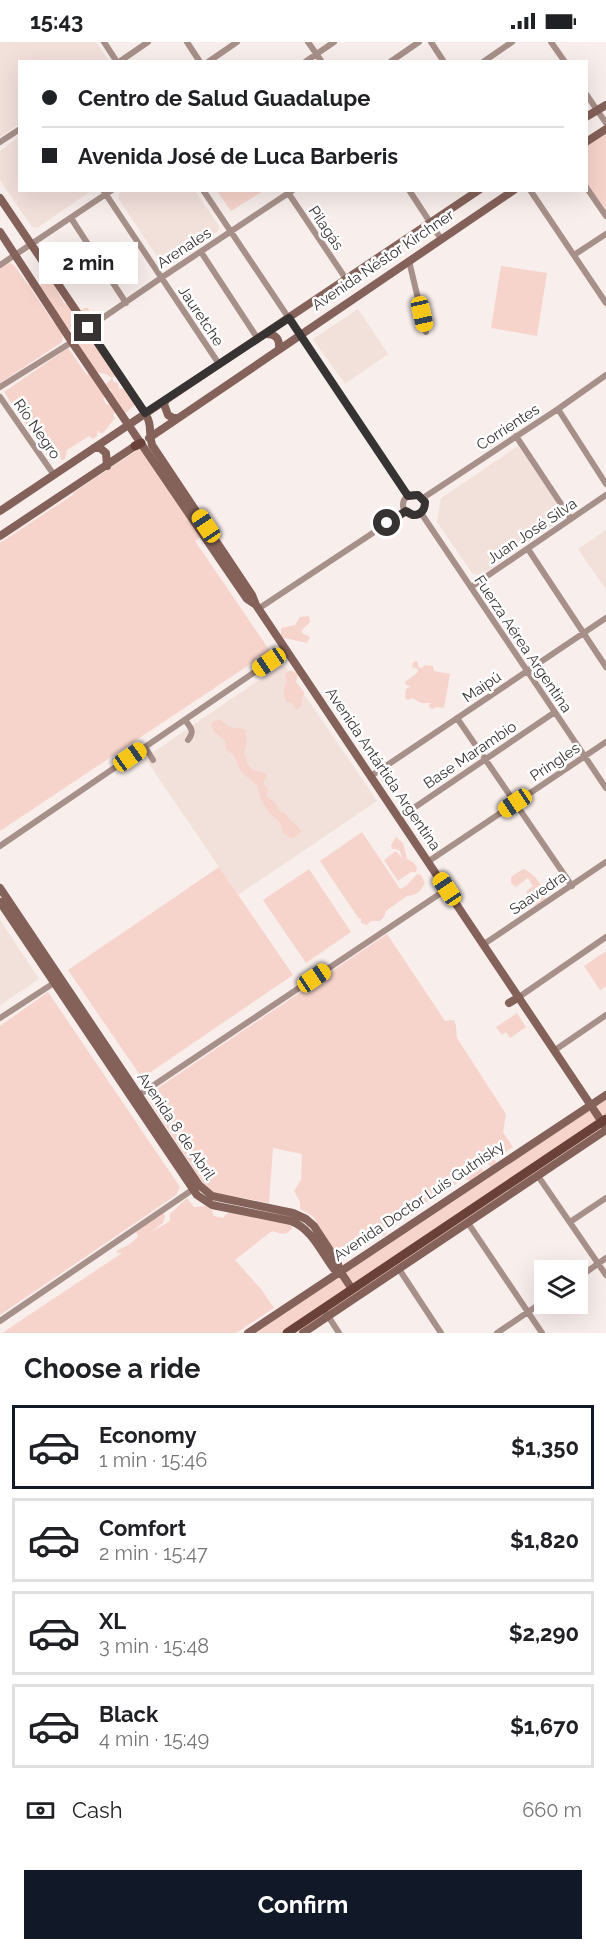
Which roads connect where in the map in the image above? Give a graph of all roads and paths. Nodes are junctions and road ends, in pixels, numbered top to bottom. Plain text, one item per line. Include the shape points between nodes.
1 (104, 42) edge
2 (148, 42) edge
3 (187, 42) edge
4 (237, 42) edge
5 (308, 42) edge
6 (334, 42) edge
7 (419, 42) edge
8 (431, 42) edge
9 (512, 42) edge
10 (551, 42) edge
11 (316, 54) junction
12 (117, 60) edge
13 (121, 60) edge
14 (199, 60) edge
15 (211, 60) edge
16 (308, 60) edge
17 (320, 60) edge
18 (393, 60) edge
19 (443, 60) edge
20 (486, 60) edge
21 (564, 60) edge
22 (588, 97) edge
23 (606, 105) edge
24 (598, 110) junction
25 (588, 116) edge
26 (606, 123) edge
27 (606, 129) edge
28 (18, 130) edge
29 (588, 141) edge
30 (0, 142) edge
31 (588, 190) edge
32 (107, 192) edge
33 (204, 192) edge
34 (288, 192) edge
35 (290, 192) edge
36 (410, 192) edge
37 (476, 192) edge
38 (511, 192) edge
39 (531, 192) edge
40 (0, 198) edge
41 (606, 216) edge
42 (71, 218) junction
43 (431, 223) junction
44 (0, 232) edge
45 (231, 232) junction
46 (606, 234) edge
47 (441, 239) junction
48 (31, 244) junction
49 (201, 252) junction
50 (15, 255) junction
51 (574, 255) junction
52 (409, 261) junction
53 (0, 265) edge
54 (161, 278) junction
55 (346, 279) junction
56 (126, 303) junction
57 (606, 303) edge
58 (289, 318) junction
59 (88, 328) junction
60 (426, 332) dead end
61 (300, 335) junction
62 (262, 336) junction
63 (72, 342) junction
64 (279, 349) junction
65 (219, 364) junction
66 (606, 375) edge
67 (0, 387) edge
68 (0, 397) edge
69 (166, 399) junction
70 (558, 409) junction
71 (145, 413) junction
72 (178, 418) junction
73 (129, 424) junction
74 (516, 436) junction
75 (142, 442) junction
76 (94, 448) junction
77 (107, 466) junction
78 (54, 475) junction
79 (606, 484) edge
80 (606, 495) edge
81 (408, 496) junction
82 (423, 498) junction
83 (0, 511) edge
84 (406, 511) junction
85 (421, 513) junction
86 (572, 519) junction
87 (0, 536) edge
88 (528, 549) junction
89 (471, 586) junction
90 (257, 607) junction
91 (606, 618) edge
92 (584, 633) junction
93 (287, 650) junction
94 (606, 667) edge
95 (527, 671) junction
96 (555, 712) junction
97 (457, 718) junction
98 (185, 720) junction
99 (188, 740) dead end
100 (606, 742) edge
101 (144, 747) junction
102 (585, 756) junction
103 (153, 760) dead end
104 (485, 760) junction
105 (371, 776) junction
106 (606, 788) edge
107 (515, 803) junction
108 (399, 818) junction
109 (0, 846) edge
110 (429, 861) junction
111 (606, 862) edge
112 (572, 886) junction
113 (0, 889) edge
114 (447, 889) junction
115 (0, 902) edge
116 (606, 938) edge
117 (484, 944) junction
118 (57, 981) junction
119 (519, 997) junction
120 (509, 1003) dead end
121 (606, 1015) edge
122 (0, 1018) edge
123 (555, 1050) junction
124 (606, 1095) edge
125 (136, 1097) junction
126 (591, 1105) junction
127 (605, 1125) edge
128 (538, 1176) junction
129 (196, 1187) junction
130 (606, 1198) edge
131 (570, 1222) junction
132 (468, 1223) junction
133 (606, 1258) edge
134 (598, 1263) junction
135 (399, 1269) junction
136 (588, 1270) edge
137 (340, 1271) junction
138 (606, 1275) edge
139 (352, 1289) junction
140 (534, 1308) edge
141 (326, 1312) junction
142 (528, 1312) junction
143 (0, 1321) edge
144 (249, 1333) edge
145 (287, 1333) edge
146 (303, 1333) edge
147 (339, 1333) edge
148 (441, 1333) edge
149 (496, 1333) edge
150 (542, 1333) edge

1 - 12 street
2 - 13 street
3 - 14 street
4 - 15 street
5 - 11 street
6 - 11 street
7 - 18 street
8 - 19 street
9 - 20 street
10 - 21 street
11 - 16 street
11 - 17 street
22 - 24 street
23 - 24 main road
24 - 25 main road
24 - 26 street
27 - 29 main road
28 - 30 street
31 - 41 street
32 - 42 street
32 - 54 street, Jauretche
33 - 45 street
34 - 45 street, Arenales
35 - 55 street, Pilagás
36 - 43 street
37 - 43 main road, Avenida Néstor Kirchner
38 - 47 main road, Avenida Néstor Kirchner
39 - 51 street
40 - 48 main road
42 - 48 street
42 - 56 street
43 - 47 street
43 - 55 main road, Avenida Néstor Kirchner
44 - 50 main road, Avenida Antártida Argentina
45 - 49 street, Arenales
45 - 58 street
46 - 51 street
47 - 52 main road, Avenida Néstor Kirchner
48 - 50 street
48 - 59 main road
49 - 54 street, Arenales
49 - 62 street
50 - 53 street
50 - 63 main road, Avenida Antártida Argentina
51 - 57 street
52 - 60 street
52 - 61 main road, Avenida Néstor Kirchner
54 - 56 street, Arenales
54 - 65 street, Jauretche
55 - 58 main road, Avenida Néstor Kirchner
56 - 59 street, Arenales
58 - 61 street
58 - 62 main road, Avenida Néstor Kirchner
59 - 63 street, Arenales
59 - 71 main road
61 - 64 main road, Avenida Néstor Kirchner
61 - 81 street
62 - 64 main road via 275,336
62 - 65 main road, Avenida Néstor Kirchner
63 - 67 street, Arenales
63 - 73 main road, Avenida Antártida Argentina
64 - 72 main road, Avenida Néstor Kirchner
65 - 69 main road, Avenida Néstor Kirchner
66 - 70 street, Corrientes
68 - 78 street, Río Negro
69 - 71 main road, Avenida Néstor Kirchner
69 - 72 main road via 168,416
70 - 74 street, Corrientes
70 - 79 street
71 - 73 main road, Avenida Néstor Kirchner
71 - 75 main road via 152,429
72 - 75 main road, Avenida Néstor Kirchner
73 - 75 main road, Avenida Antártida Argentina
73 - 76 main road, Avenida Néstor Kirchner
74 - 82 street, Corrientes
74 - 86 street
75 - 77 main road, Avenida Néstor Kirchner
75 - 90 main road, Avenida Antártida Argentina via 247,599
76 - 77 main road via 105,453
76 - 78 main road, Avenida Néstor Kirchner
77 - 87 main road, Avenida Néstor Kirchner
78 - 83 main road, Avenida Néstor Kirchner
80 - 86 street, Juan José Silva
81 - 82 street
81 - 84 street via 404,503
82 - 85 street via 425,506
84 - 85 street via 413,515
84 - 90 street
85 - 89 street, Fuerza Aérea Argentina
86 - 88 street, Juan José Silva
88 - 89 street, Juan José Silva
88 - 92 street
89 - 95 street, Fuerza Aérea Argentina
90 - 93 main road, Avenida Antártida Argentina
91 - 92 street, Maipú
92 - 94 street
92 - 95 street, Maipú
93 - 98 street
93 - 105 main road, Avenida Antártida Argentina
95 - 96 street, Fuerza Aérea Argentina
95 - 97 street, Maipú
96 - 102 street, Fuerza Aérea Argentina
96 - 104 street, Base Marambio
97 - 104 street
97 - 105 street, Maipú
98 - 99 street via 192,730
98 - 101 street
100 - 102 street, Pringles
101 - 103 street
101 - 109 street
102 - 106 street, Fuerza Aérea Argentina
102 - 107 street, Pringles
104 - 107 street
104 - 108 street, Base Marambio
105 - 108 main road, Avenida Antártida Argentina
107 - 110 street, Pringles
107 - 112 street
108 - 110 main road, Avenida Antártida Argentina
110 - 114 main road, Avenida Antártida Argentina
111 - 112 street, Saavedra
112 - 117 street, Saavedra
113 - 118 main road, Avenida 8 de Abril
114 - 117 main road, Avenida Antártida Argentina
114 - 125 street
115 - 118 main road, Avenida 8 de Abril
116 - 119 street
117 - 119 main road, Avenida Antártida Argentina
118 - 122 street
118 - 125 main road, Avenida 8 de Abril
119 - 120 main road
119 - 123 main road, Avenida Antártida Argentina
121 - 123 street
123 - 126 main road, Avenida Antártida Argentina
124 - 126 main road, Avenida Doctor Luis Gutnisky
125 - 129 main road, Avenida 8 de Abril
126 - 127 main road, Avenida Antártida Argentina
126 - 137 main road, Avenida Doctor Luis Gutnisky
127 - 128 main road
127 - 139 main road
128 - 131 street
128 - 132 main road
129 - 137 main road, Avenida 8 de Abril via 197,1195 212,1205 301,1215 314,1226 340,1265
129 - 143 street
130 - 131 street
131 - 134 street
132 - 135 main road
132 - 142 street
133 - 134 street
134 - 136 street
134 - 138 street
135 - 141 main road
135 - 148 street
137 - 139 main road, Avenida 8 de Abril
137 - 144 main road, Avenida Doctor Luis Gutnisky
139 - 141 main road
140 - 142 street
141 - 145 main road
141 - 146 main road
141 - 147 street
142 - 149 street
142 - 150 street

